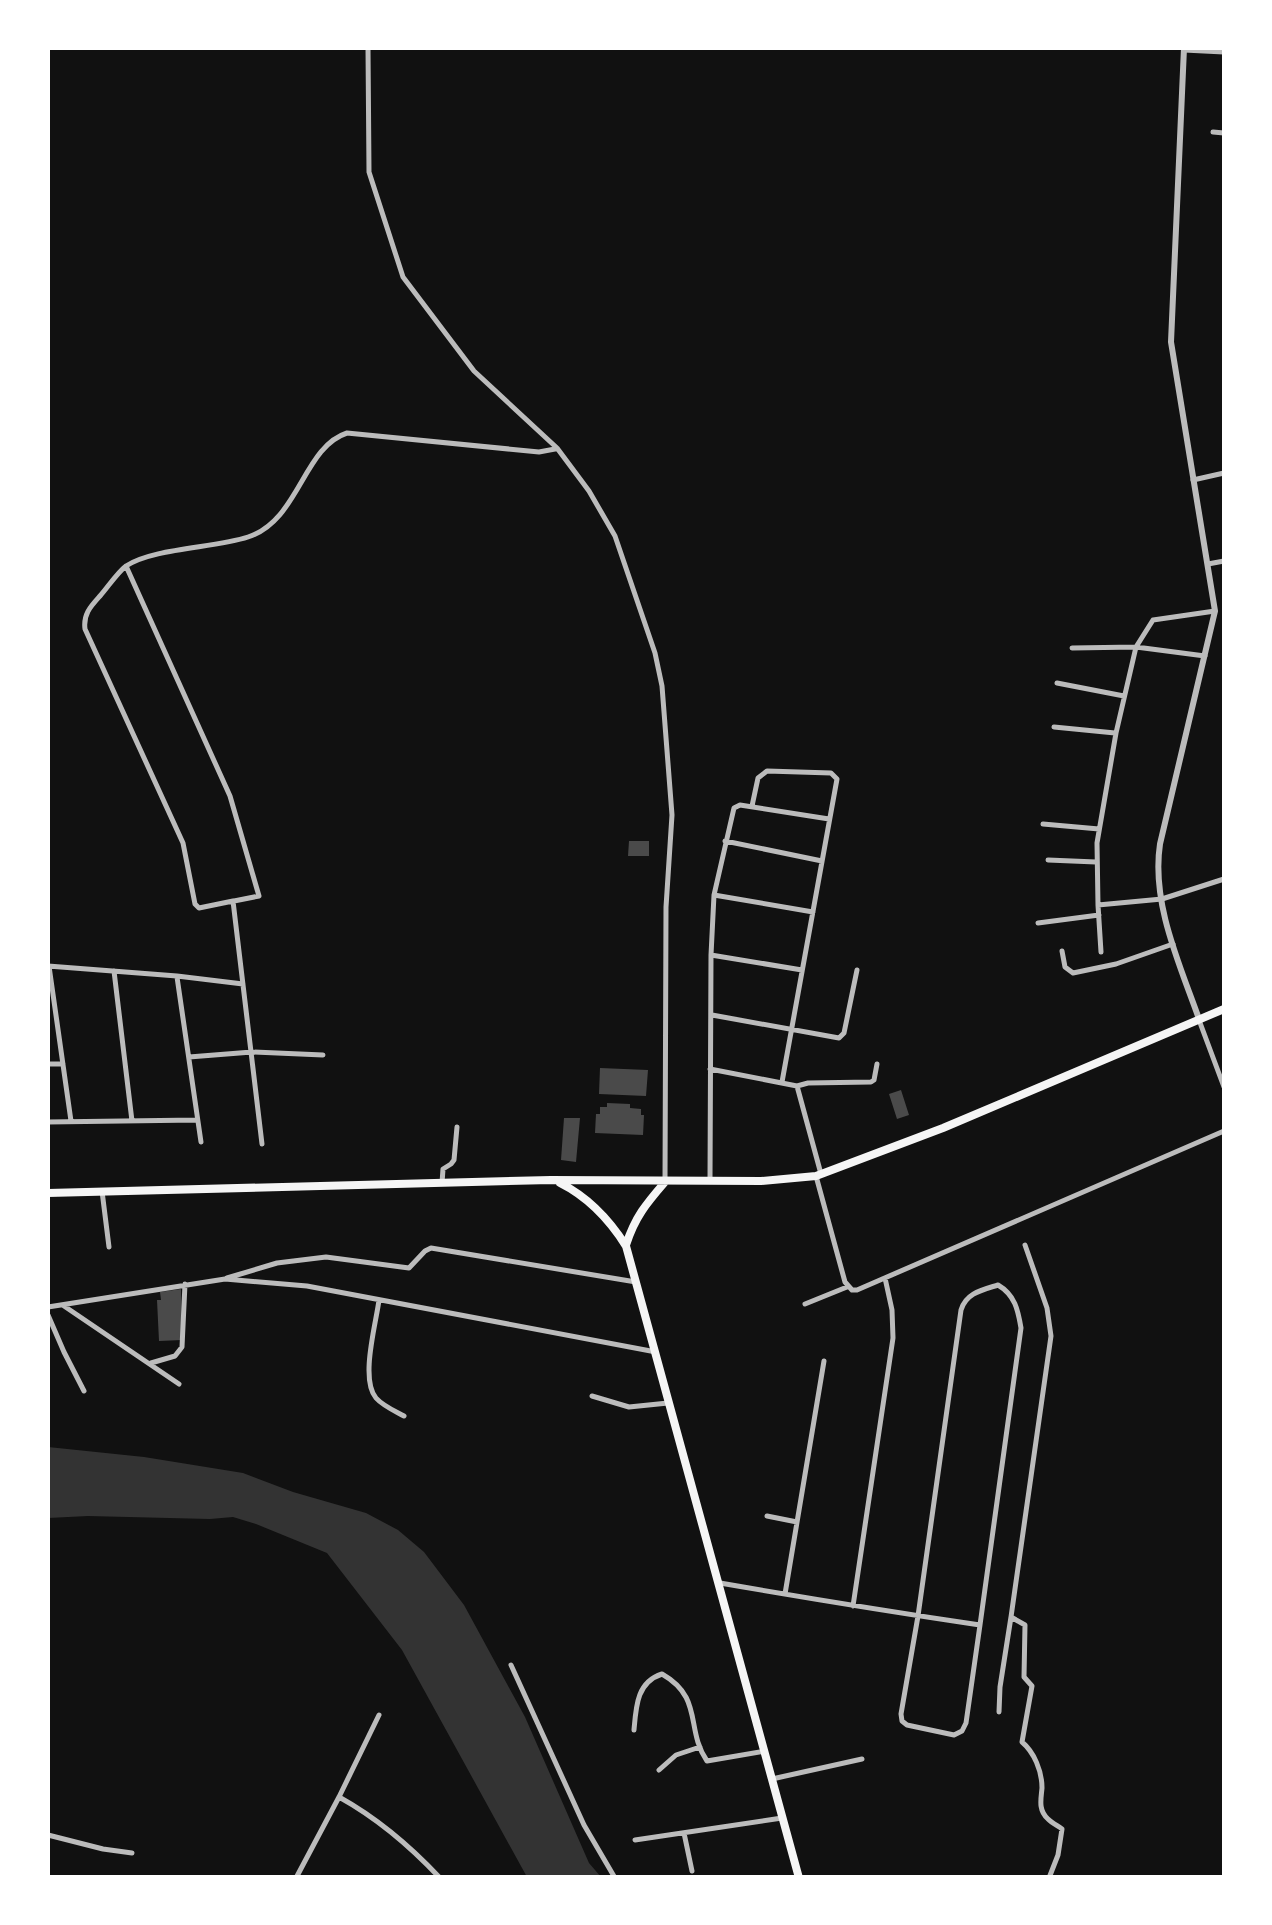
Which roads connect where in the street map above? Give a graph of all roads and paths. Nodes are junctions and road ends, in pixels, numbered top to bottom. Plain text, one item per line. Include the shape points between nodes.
1 (368, 48) edge
2 (1184, 49) edge
3 (1224, 52) edge
4 (1213, 132) dead end
5 (1224, 133) edge
6 (556, 448) junction
7 (1224, 473) edge
8 (1192, 480) junction
9 (1224, 560) edge
10 (1208, 564) junction
11 (126, 566) junction
12 (1215, 611) junction
13 (1136, 647) junction
14 (1072, 648) dead end
15 (1205, 656) junction
16 (1056, 683) dead end
17 (1124, 696) junction
18 (1054, 728) dead end
19 (1116, 733) junction
20 (752, 806) junction
21 (830, 818) junction
22 (1042, 824) dead end
23 (1099, 829) junction
24 (725, 841) junction
25 (1048, 860) dead end
26 (822, 862) junction
27 (1096, 862) junction
28 (1224, 878) edge
29 (714, 895) junction
30 (1162, 899) junction
31 (233, 902) junction
32 (1098, 904) junction
33 (813, 912) junction
34 (1098, 915) junction
35 (1038, 923) dead end
36 (1173, 944) junction
37 (1062, 951) dead end
38 (1101, 952) dead end
39 (711, 955) junction
40 (48, 966) edge
41 (802, 970) junction
42 (856, 970) dead end
43 (114, 971) junction
44 (176, 976) junction
45 (243, 984) junction
46 (1224, 1009) edge
47 (712, 1015) junction
48 (1200, 1020) junction
49 (792, 1030) junction
50 (252, 1052) junction
51 (323, 1054) dead end
52 (189, 1058) junction
53 (48, 1064) edge
54 (63, 1064) junction
55 (876, 1064) dead end
56 (710, 1069) junction
57 (782, 1082) junction
58 (797, 1086) junction
59 (1224, 1087) edge
60 (198, 1120) junction
61 (71, 1121) junction
62 (132, 1121) junction
63 (48, 1122) edge
64 (457, 1127) dead end
65 (1224, 1131) edge
66 (201, 1142) dead end
67 (262, 1144) dead end
68 (819, 1175) junction
69 (551, 1180) junction
70 (665, 1182) junction
71 (710, 1182) junction
72 (442, 1183) junction
73 (102, 1191) junction
74 (48, 1193) edge
75 (1025, 1245) dead end
76 (626, 1246) junction
77 (109, 1247) dead end
78 (886, 1278) junction
79 (224, 1279) junction
80 (636, 1282) junction
81 (186, 1284) junction
82 (847, 1287) junction
83 (378, 1300) junction
84 (61, 1304) junction
85 (805, 1304) dead end
86 (48, 1306) edge
87 (48, 1315) edge
88 (657, 1352) junction
89 (824, 1361) dead end
90 (151, 1363) junction
91 (179, 1384) dead end
92 (84, 1390) dead end
93 (592, 1396) dead end
94 (671, 1402) junction
95 (404, 1416) dead end
96 (766, 1516) dead end
97 (798, 1522) junction
98 (720, 1583) junction
99 (786, 1594) junction
100 (853, 1606) junction
101 (918, 1616) junction
102 (1011, 1616) junction
103 (980, 1625) junction
104 (512, 1665) dead end
105 (999, 1712) dead end
106 (379, 1715) dead end
107 (634, 1730) dead end
108 (700, 1747) junction
109 (765, 1751) junction
110 (862, 1759) dead end
111 (659, 1770) dead end
112 (772, 1779) junction
113 (339, 1797) junction
114 (782, 1818) junction
115 (684, 1832) junction
116 (48, 1835) edge
117 (634, 1840) dead end
118 (132, 1853) dead end
119 (692, 1870) dead end
120 (296, 1878) edge
121 (440, 1878) edge
122 (615, 1878) edge
123 (799, 1878) edge
124 (1049, 1878) edge

1 - 6 street via 368,172 402,276 474,371
2 - 3 street
2 - 8 street via 1170,342
4 - 5 street
6 - 11 street via 336,436 270,527
6 - 70 street via 615,536 662,686 672,814
7 - 8 street
8 - 10 street
9 - 10 street
10 - 12 street
11 - 31 street via 230,796 259,896
11 - 31 street via 90,607 85,630 183,843 195,904
12 - 13 street via 1153,620
12 - 15 street
13 - 14 street
13 - 15 street
13 - 17 street
15 - 30 street via 1160,844
16 - 17 street
17 - 19 street
18 - 19 street
19 - 23 street
20 - 21 street
20 - 21 street via 766,771 830,773 837,779
20 - 24 street via 736,805
21 - 26 street
22 - 23 street
23 - 27 street
24 - 26 street
24 - 29 street
25 - 27 street
26 - 33 street
27 - 32 street
28 - 30 street
29 - 33 street
29 - 39 street
30 - 32 street
30 - 36 street
31 - 45 street
32 - 34 street
33 - 41 street
34 - 35 street
34 - 38 street
36 - 37 street via 1073,973
36 - 48 street
39 - 41 street
39 - 47 street
40 - 43 street
40 - 54 street
41 - 49 street
42 - 49 street via 844,1034
43 - 44 street
43 - 62 street
44 - 45 street
44 - 52 street
45 - 50 street
46 - 48 main road
47 - 49 street
47 - 56 street
48 - 59 street
48 - 68 main road
49 - 57 street
50 - 51 street
50 - 52 street
50 - 67 street
52 - 60 street
53 - 54 street
54 - 61 street
55 - 58 street via 871,1082
56 - 57 street
56 - 71 street
57 - 58 street
58 - 68 street
60 - 62 street
60 - 66 street
61 - 62 street
61 - 63 street
64 - 72 street via 454,1160 443,1169
65 - 78 street
68 - 71 main road
68 - 82 street
69 - 70 main road
69 - 72 main road
69 - 76 main road via 592,1204
70 - 71 main road
70 - 76 main road via 642,1208
72 - 73 main road
73 - 74 main road
73 - 77 street
75 - 102 street via 1051,1336
76 - 80 main road
78 - 82 street via 857,1290
78 - 100 street via 893,1338
79 - 80 street via 326,1257 410,1268 431,1248
79 - 81 street
79 - 83 street
80 - 88 main road
81 - 84 street
81 - 90 street via 182,1347
82 - 85 street
83 - 88 street
83 - 95 street via 369,1385 378,1400
84 - 86 street
84 - 90 street
87 - 92 street
88 - 94 main road
89 - 97 street
90 - 91 street
93 - 94 street via 628,1407
94 - 98 main road
96 - 97 street
97 - 99 street
98 - 99 street
98 - 109 main road
99 - 100 street
100 - 101 street
101 - 103 street
101 - 103 street via 902,1721 954,1736 966,1722
101 - 103 street via 964,1302 998,1286 1014,1300 1021,1328
102 - 105 street
102 - 124 street via 1025,1625 1024,1677 1032,1686 1022,1742 1040,1774 1044,1814 1062,1829
104 - 122 street
106 - 113 street
107 - 108 street via 637,1696 662,1674 686,1695
108 - 109 street via 707,1761
108 - 111 street
109 - 112 main road
110 - 112 street
112 - 114 main road
113 - 120 street
113 - 121 street via 405,1843
114 - 115 street
114 - 123 main road
115 - 117 street
115 - 119 street
116 - 118 street

